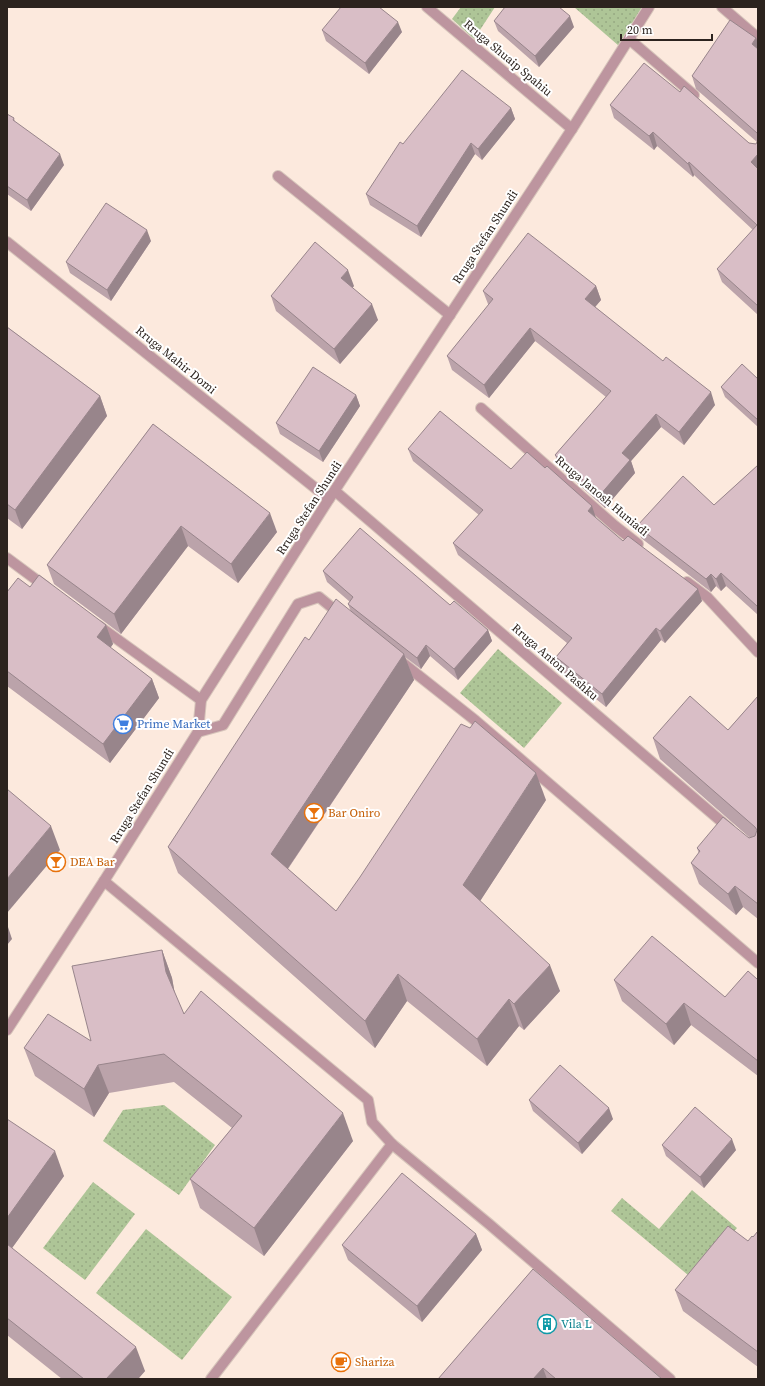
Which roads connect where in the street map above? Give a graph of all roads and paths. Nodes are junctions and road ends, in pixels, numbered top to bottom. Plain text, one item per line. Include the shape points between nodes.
1 (427, 7) edge
2 (649, 7) edge
3 (722, 7) edge
4 (758, 38) edge
5 (629, 39) junction
6 (699, 100) edge
7 (572, 129) junction
8 (278, 176) dead end
9 (7, 242) edge
10 (450, 315) junction
11 (481, 408) dead end
12 (332, 495) junction
13 (646, 550) edge
14 (7, 558) edge
15 (677, 574) edge
16 (56, 594) edge
17 (348, 621) edge
18 (93, 622) edge
19 (758, 652) edge
20 (390, 653) edge
21 (201, 700) junction
22 (198, 732) junction
23 (735, 833) edge
24 (104, 881) junction
25 (758, 963) edge
26 (7, 1030) edge
27 (392, 1144) junction
28 (212, 1379) edge
29 (670, 1379) edge

1 - 7 street, Rruga Shuaip Spahiu
2 - 5 street, Rruga Stefan Shundi
3 - 4 street
5 - 6 street
5 - 7 street, Rruga Stefan Shundi
7 - 10 street, Rruga Stefan Shundi
8 - 10 street
9 - 12 street, Rruga Mahir Domi
10 - 12 street, Rruga Stefan Shundi
11 - 13 street, Rruga Janosh Huniadi via 615,526
12 - 21 street, Rruga Stefan Shundi
12 - 23 street, Rruga Anton Pashku
14 - 16 street
15 - 19 street via 707,598
17 - 22 street via 319,598 298,604 223,725
18 - 21 street
20 - 25 street via 476,721
21 - 22 street, Rruga Stefan Shundi
22 - 24 street, Rruga Stefan Shundi
24 - 26 street, Rruga Stefan Shundi
24 - 27 street via 368,1100 372,1122
27 - 28 street
27 - 29 street

